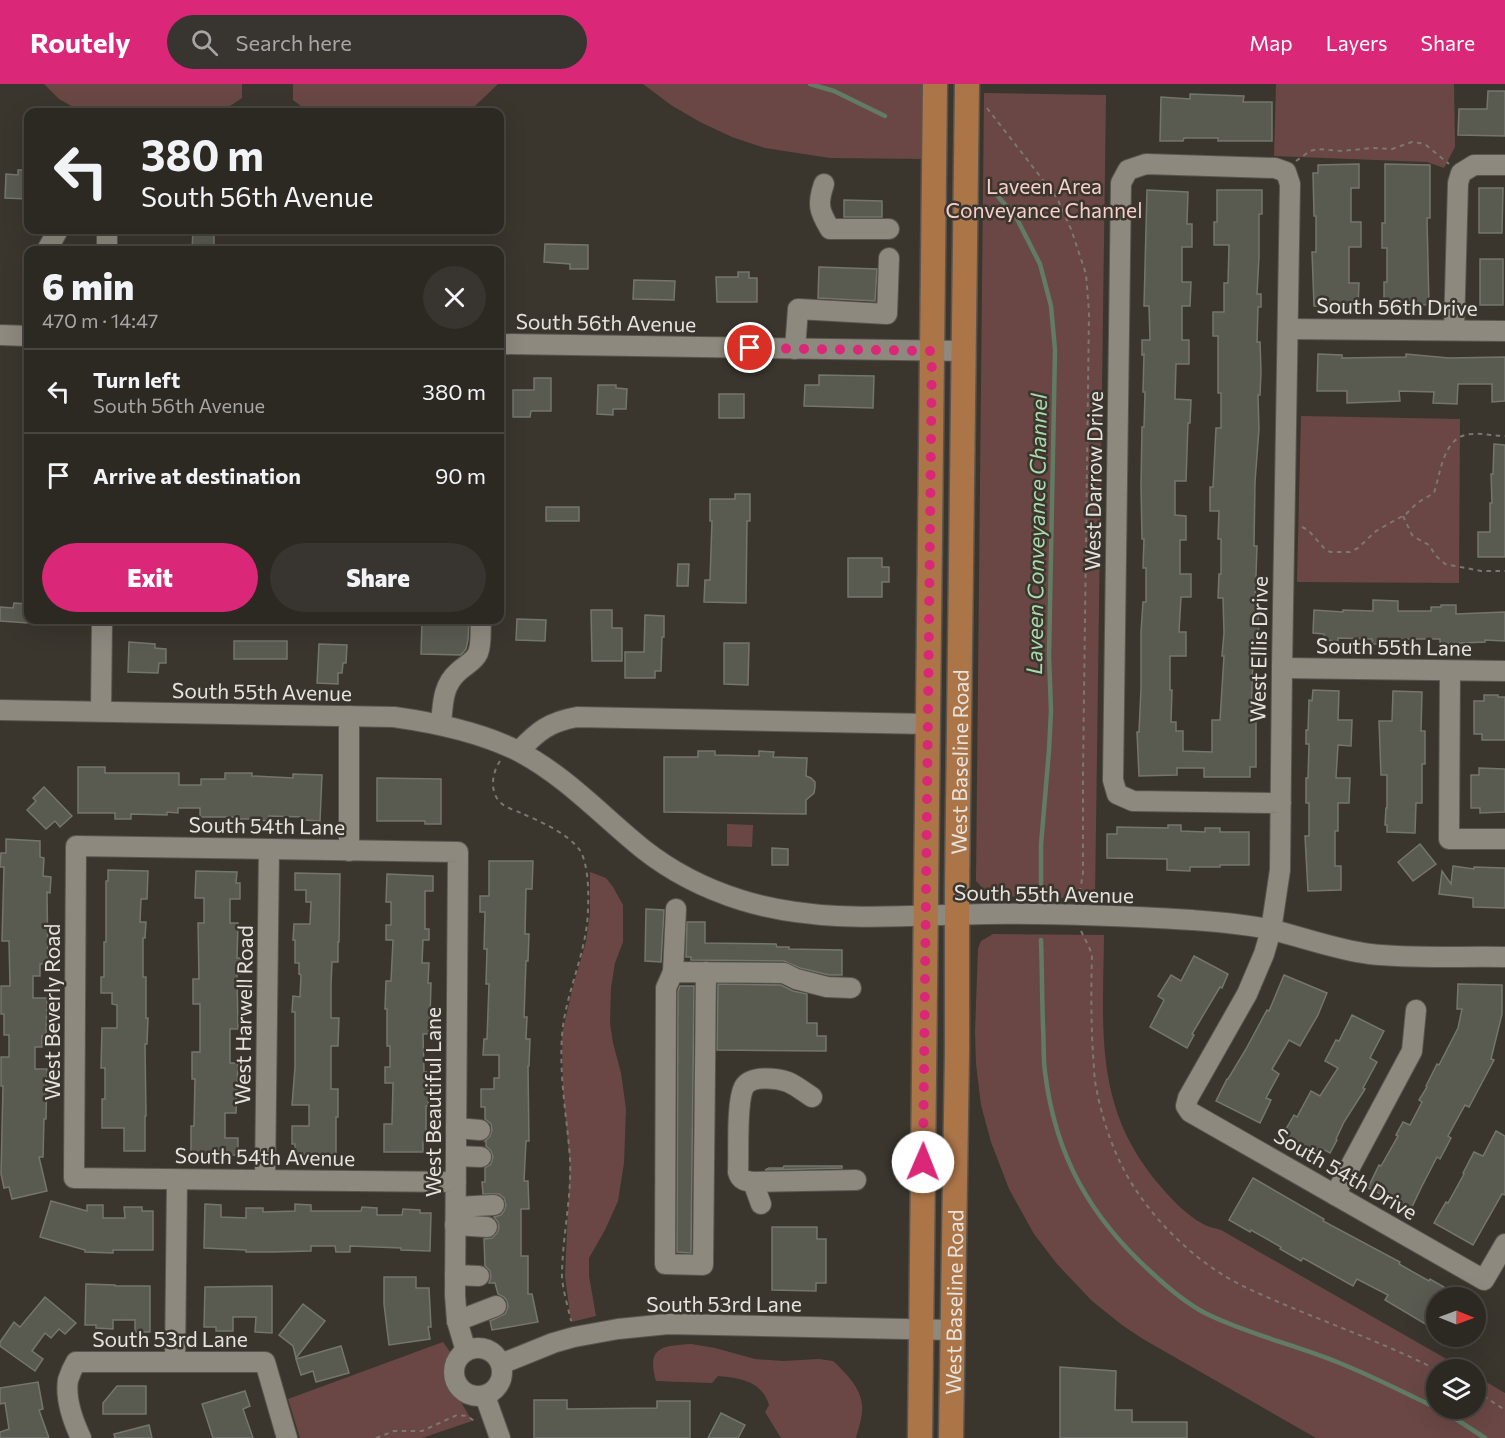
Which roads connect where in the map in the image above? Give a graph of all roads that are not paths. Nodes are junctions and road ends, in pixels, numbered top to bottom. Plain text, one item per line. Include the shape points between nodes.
1 (935, 84) edge
2 (967, 84) edge
3 (1505, 165) edge
4 (1128, 170) joint
5 (824, 184) dead end
6 (889, 229) dead end
7 (889, 258) dead end
8 (1288, 328) junction
9 (1454, 330) junction
10 (1505, 331) edge
11 (0, 335) edge
12 (24, 336) edge
13 (504, 344) edge
14 (795, 349) junction
15 (932, 351) junction
16 (965, 351) junction
17 (102, 624) edge
18 (481, 624) edge
19 (1282, 668) junction
20 (1450, 671) junction
21 (1505, 671) edge
22 (0, 710) edge
23 (100, 711) junction
24 (349, 716) junction
25 (441, 724) junction
26 (928, 724) junction
27 (519, 752) junction
28 (1281, 803) junction
29 (1505, 840) edge
30 (76, 846) joint
31 (268, 849) junction
32 (349, 851) junction
33 (458, 852) joint
34 (676, 909) dead end
35 (957, 915) junction
36 (926, 916) junction
37 (1271, 930) junction
38 (1505, 957) edge
39 (673, 972) junction
40 (706, 972) junction
41 (851, 988) dead end
42 (1416, 1010) dead end
43 (812, 1097) dead end
44 (1186, 1106) joint
45 (456, 1128) junction
46 (480, 1131) dead end
47 (456, 1156) junction
48 (482, 1157) dead end
49 (74, 1178) joint
50 (177, 1180) junction
51 (265, 1180) junction
52 (856, 1180) dead end
53 (456, 1182) junction
54 (753, 1182) junction
55 (1335, 1194) junction
56 (761, 1204) dead end
57 (494, 1205) dead end
58 (455, 1216) junction
59 (487, 1227) dead end
60 (1505, 1244) edge
61 (455, 1275) junction
62 (479, 1276) dead end
63 (496, 1306) dead end
64 (457, 1321) junction
65 (921, 1330) junction
66 (952, 1330) junction
67 (466, 1351) junction
68 (175, 1362) junction
69 (501, 1364) junction
70 (485, 1396) junction
71 (81, 1438) edge
72 (287, 1438) edge
73 (500, 1438) edge
74 (920, 1438) edge
75 (951, 1438) edge

1 - 15 main road, West Baseline Road
2 - 16 main road, West Baseline Road
3 - 9 street via 1474,165 1461,173
4 - 8 street, West Ellis Drive via 1146,164 1275,168 1287,172
4 - 28 street, West Darrow Drive via 1121,183 1113,780 1117,794 1133,801
5 - 6 street via 821,214 830,229
7 - 14 street via 887,314 798,309
8 - 9 street, South 56th Drive
8 - 19 street, West Ellis Drive
9 - 10 street, South 56th Drive
11 - 12 street
13 - 14 street, South 56th Avenue
14 - 15 street, South 56th Avenue
15 - 16 street, South 56th Avenue
15 - 26 main road, West Baseline Road
16 - 35 main road, West Baseline Road
17 - 23 street
18 - 25 street via 479,652 448,684
19 - 20 street, South 55th Lane
19 - 28 street, West Ellis Drive
20 - 21 street, South 55th Lane
20 - 29 street via 1449,839
22 - 23 street, South 55th Avenue
23 - 24 street, South 55th Avenue
24 - 25 street, South 55th Avenue
24 - 32 street
25 - 27 street, South 55th Avenue via 489,738
26 - 27 street via 577,717 543,729
26 - 36 main road, West Baseline Road
27 - 36 street, South 55th Avenue via 564,781 645,851 699,884 777,910
28 - 37 street, West Ellis Drive via 1280,870
30 - 31 street, South 54th Lane
30 - 49 street, West Beverly Road
31 - 32 street, South 54th Lane
31 - 51 street, West Harwell Road
32 - 33 street, South 54th Lane
33 - 45 street, West Beautiful Lane
34 - 39 street
35 - 36 street, South 55th Avenue
35 - 37 street, South 55th Avenue via 1054,914 1193,920
35 - 66 main road, West Baseline Road
36 - 65 main road, West Baseline Road
37 - 38 street, South 55th Avenue via 1369,954
37 - 44 street, West Ellis Drive via 1247,994
39 - 40 street
39 - 40 street via 666,988 665,1264 704,1265
40 - 41 street via 784,973 827,987
42 - 55 street via 1412,1051
43 - 54 street via 778,1079 755,1079 744,1087 738,1172 744,1181
44 - 55 street, South 54th Drive via 1190,1112
45 - 46 street
45 - 47 street, West Beautiful Lane
47 - 48 street
47 - 53 street, West Beautiful Lane
49 - 50 street, South 54th Avenue
50 - 51 street, South 54th Avenue
50 - 68 street
51 - 53 street, South 54th Avenue
52 - 54 street
53 - 58 street, West Beautiful Lane
54 - 56 street
55 - 60 street, South 54th Drive via 1484,1280
57 - 58 street
58 - 59 street
58 - 61 street, West Beautiful Lane
61 - 62 street
61 - 64 street, West Beautiful Lane
63 - 64 street
64 - 67 street, West Beautiful Lane
65 - 66 street, South 53rd Lane
65 - 69 street, South 53rd Lane via 668,1324 574,1337
65 - 74 main road, West Baseline Road
66 - 75 main road, West Baseline Road
67 - 69 street via 484,1348
67 - 70 street via 456,1361 454,1377 462,1391
68 - 71 street, South 53rd Lane via 76,1362 68,1380 68,1398
68 - 72 street, South 53rd Lane via 265,1362
69 - 70 street via 502,1380
70 - 73 street

